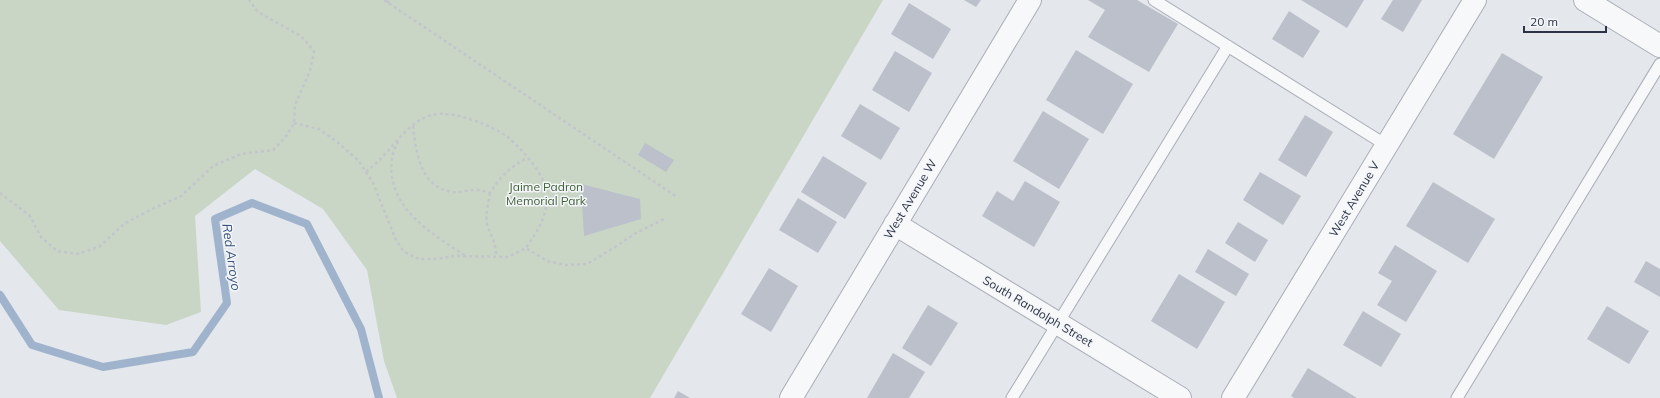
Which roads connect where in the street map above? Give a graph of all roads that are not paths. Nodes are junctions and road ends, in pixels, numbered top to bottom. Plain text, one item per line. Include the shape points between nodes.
1 (1030, 0) edge
2 (1154, 0) edge
3 (1475, 0) edge
4 (1585, 0) edge
5 (1228, 46) junction
6 (1660, 46) edge
7 (1660, 64) edge
8 (1386, 145) junction
9 (895, 224) junction
10 (1058, 324) junction
11 (791, 398) edge
12 (1012, 398) edge
13 (1180, 398) edge
14 (1233, 398) edge
15 (1456, 398) edge

1 - 9 street, West Avenue W
2 - 5 lane
3 - 8 street, West Avenue V
4 - 6 street
5 - 8 lane
5 - 10 lane
7 - 15 lane
8 - 14 street, West Avenue V
9 - 10 street, South Randolph Street
9 - 11 street, West Avenue W
10 - 12 lane
10 - 13 street, South Randolph Street

